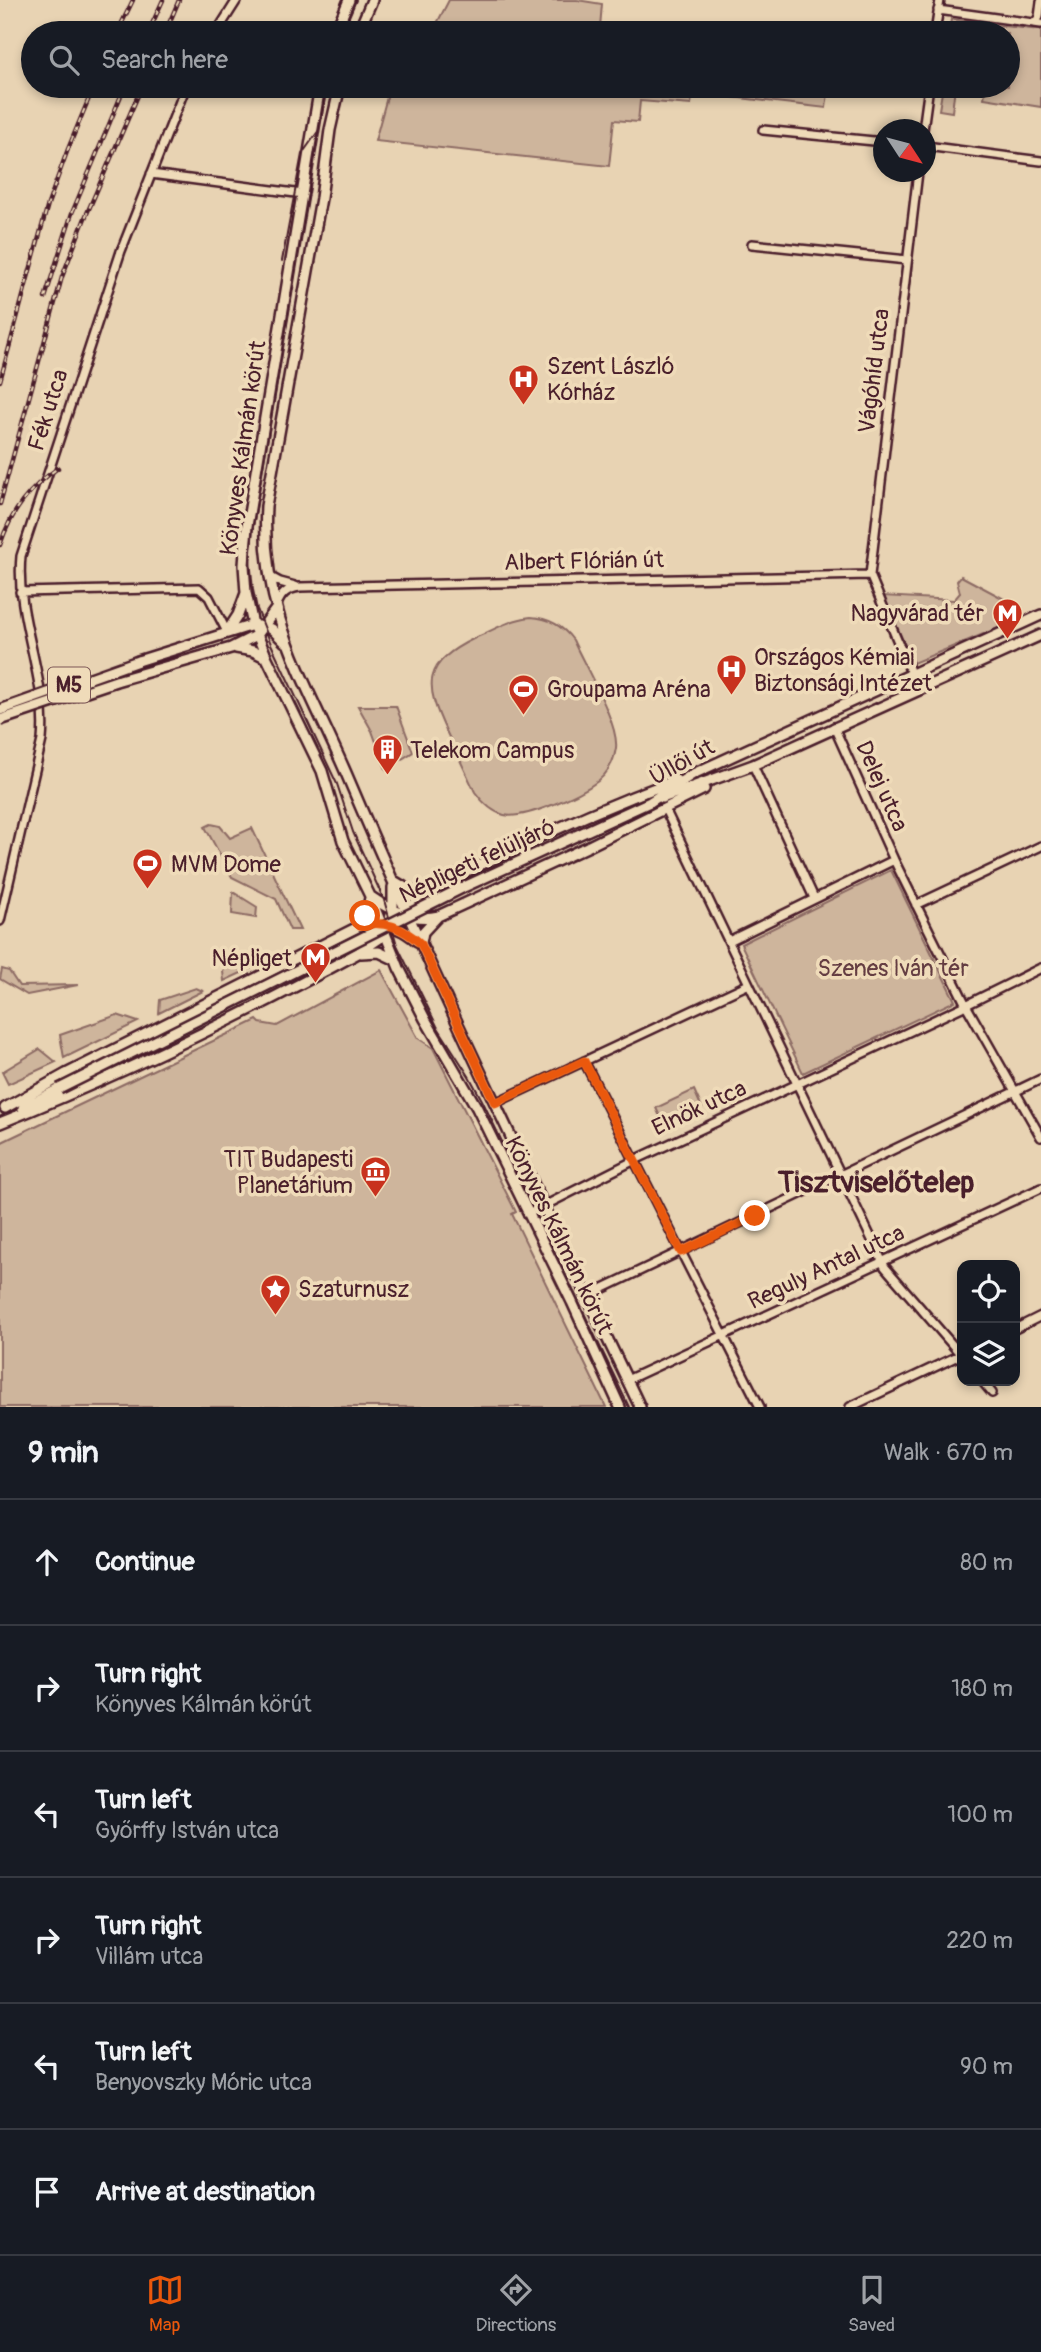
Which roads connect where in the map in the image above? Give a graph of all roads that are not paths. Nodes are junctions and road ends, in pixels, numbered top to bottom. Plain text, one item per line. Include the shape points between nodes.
1 (237, 0) edge
2 (349, 0) edge
3 (372, 0) edge
4 (940, 0) edge
5 (1041, 2) edge
6 (938, 10) junction
7 (224, 21) edge
8 (339, 21) edge
9 (363, 21) edge
10 (937, 21) edge
11 (1017, 21) edge
12 (1020, 21) edge
13 (1038, 24) edge
14 (181, 98) edge
15 (318, 98) edge
16 (337, 98) edge
17 (927, 98) edge
18 (924, 119) edge
19 (763, 130) dead end
20 (873, 141) edge
21 (936, 147) edge
22 (1041, 161) edge
23 (151, 174) junction
24 (917, 182) edge
25 (303, 194) junction
26 (752, 244) dead end
27 (907, 260) junction
28 (870, 575) junction
29 (269, 576) junction
30 (300, 587) junction
31 (20, 592) junction
32 (246, 593) junction
33 (275, 608) junction
34 (1041, 615) edge
35 (253, 625) junction
36 (265, 626) junction
37 (227, 632) junction
38 (257, 635) junction
39 (1041, 635) edge
40 (288, 646) junction
41 (231, 648) junction
42 (267, 659) junction
43 (912, 674) junction
44 (918, 690) junction
45 (0, 710) edge
46 (0, 720) edge
47 (834, 727) junction
48 (752, 765) junction
49 (740, 771) junction
50 (693, 774) junction
51 (650, 802) junction
52 (666, 808) junction
53 (1041, 846) edge
54 (894, 860) junction
55 (486, 862) junction
56 (392, 880) junction
57 (499, 887) junction
58 (427, 892) junction
59 (370, 896) junction
60 (814, 898) junction
61 (916, 905) junction
62 (393, 910) junction
63 (406, 914) junction
64 (438, 916) junction
65 (0, 921) edge
66 (360, 926) junction
67 (385, 926) junction
68 (399, 929) junction
69 (729, 941) junction
70 (328, 942) junction
71 (421, 944) junction
72 (307, 953) junction
73 (358, 953) junction
74 (396, 960) junction
75 (338, 964) junction
76 (1041, 968) edge
77 (316, 976) junction
78 (749, 985) junction
79 (966, 1005) junction
80 (584, 1061) junction
81 (1041, 1079) edge
82 (797, 1084) junction
83 (58, 1089) junction
84 (1015, 1091) junction
85 (495, 1103) junction
86 (3, 1109) edge
87 (0, 1122) edge
88 (1041, 1137) edge
89 (635, 1160) junction
90 (841, 1175) junction
91 (1041, 1188) edge
92 (543, 1205) junction
93 (528, 1214) junction
94 (681, 1252) junction
95 (883, 1261) junction
96 (587, 1296) junction
97 (1041, 1316) edge
98 (1020, 1326) edge
99 (723, 1336) junction
100 (957, 1349) edge
101 (957, 1357) edge
102 (627, 1380) junction
103 (986, 1386) edge
104 (992, 1393) dead end
105 (620, 1407) edge
106 (640, 1407) edge
107 (760, 1407) edge
108 (849, 1407) edge

1 - 7 street
2 - 8 main road
3 - 9 main road
4 - 6 street
5 - 13 street
6 - 10 street
6 - 11 street
12 - 13 street
14 - 23 street, Fék utca
15 - 25 main road, Könyves Kálmán körút
16 - 29 main road, Könyves Kálmán körút via 266,506
17 - 18 street
19 - 20 street
21 - 22 street
23 - 25 street
23 - 31 street, Fék utca via 30,524 21,556
24 - 27 street, Vágóhíd utca
25 - 32 main road, Könyves Kálmán körút via 247,526
26 - 27 street
27 - 28 street, Vágóhíd utca
28 - 30 street, Albert Flórián út
28 - 43 street
29 - 30 street, Albert Flórián út
29 - 33 main road, Könyves Kálmán körút
30 - 33 street via 282,594
31 - 37 street via 191,587 206,593
31 - 65 street, Fék utca via 44,722
32 - 35 main road, Könyves Kálmán körút
32 - 37 main road
33 - 36 main road
33 - 40 main road, Könyves Kálmán körút
34 - 43 main road, Üllői út
35 - 36 main road, M5
35 - 37 main road, M5
35 - 38 main road, Könyves Kálmán körút
36 - 38 main road
36 - 40 main road
37 - 45 main road, M5, bridge
38 - 41 main road
38 - 42 main road, Könyves Kálmán körút
39 - 44 main road, Üllői út
40 - 56 main road, Könyves Kálmán körút
41 - 42 main road via 253,651
41 - 46 main road, M5, bridge
42 - 59 main road, Könyves Kálmán körút via 322,771 343,841
43 - 44 street
43 - 50 main road, Üllői út
44 - 47 main road, Üllői út
47 - 48 main road, Üllői út
47 - 54 street, Delej utca
48 - 49 main road, Üllői út
48 - 60 street
49 - 51 main road, Üllői út
49 - 52 main road
50 - 51 main road, Üllői út
50 - 55 main road via 611,805
51 - 83 main road, Népligeti felüljáró, bridge via 464,887
52 - 57 main road
52 - 69 street
53 - 61 street
54 - 60 street
54 - 61 street
55 - 57 main road via 498,864 503,876
55 - 58 main road
56 - 58 main road via 414,893
56 - 62 main road
56 - 63 main road, Könyves Kálmán körút
57 - 64 main road
58 - 63 main road
58 - 64 main road via 428,907
59 - 62 main road
59 - 66 main road
59 - 67 main road, Könyves Kálmán körút
60 - 69 street
61 - 79 street
62 - 63 main road
62 - 67 main road
63 - 64 main road via 424,919
63 - 68 main road
63 - 71 main road, Könyves Kálmán körút
64 - 71 main road via 423,932
66 - 67 main road via 372,922
66 - 70 main road
67 - 68 main road
67 - 73 main road via 380,940
67 - 74 main road, Könyves Kálmán körút
68 - 71 main road
68 - 74 main road
69 - 78 street
70 - 72 main road
70 - 75 main road via 341,954
71 - 85 main road, Könyves Kálmán körút
72 - 77 main road via 306,969
72 - 86 main road
73 - 74 main road via 379,951
73 - 75 main road
74 - 93 main road, Könyves Kálmán körút via 477,1108
75 - 77 main road
76 - 79 street
77 - 87 main road via 193,1039
78 - 80 street
78 - 82 street
79 - 82 street, Elnök utca
79 - 84 street
80 - 85 street
80 - 89 street
81 - 84 street
82 - 89 street, Elnök utca
82 - 90 street
83 - 86 main road
83 - 87 main road
84 - 88 street
84 - 90 street
85 - 92 main road, Könyves Kálmán körút
89 - 92 street, Elnök utca
89 - 94 street
90 - 94 street
90 - 95 street
91 - 95 street, Reguly Antal utca
92 - 93 street, Elnök utca
92 - 96 main road, Könyves Kálmán körút
93 - 105 main road, Könyves Kálmán körút
94 - 96 street
94 - 99 street
95 - 99 street, Reguly Antal utca
95 - 100 street
96 - 102 main road, Könyves Kálmán körút
97 - 98 street
99 - 102 street, Reguly Antal utca
99 - 107 street
101 - 108 street
102 - 106 main road, Könyves Kálmán körút
103 - 104 street

